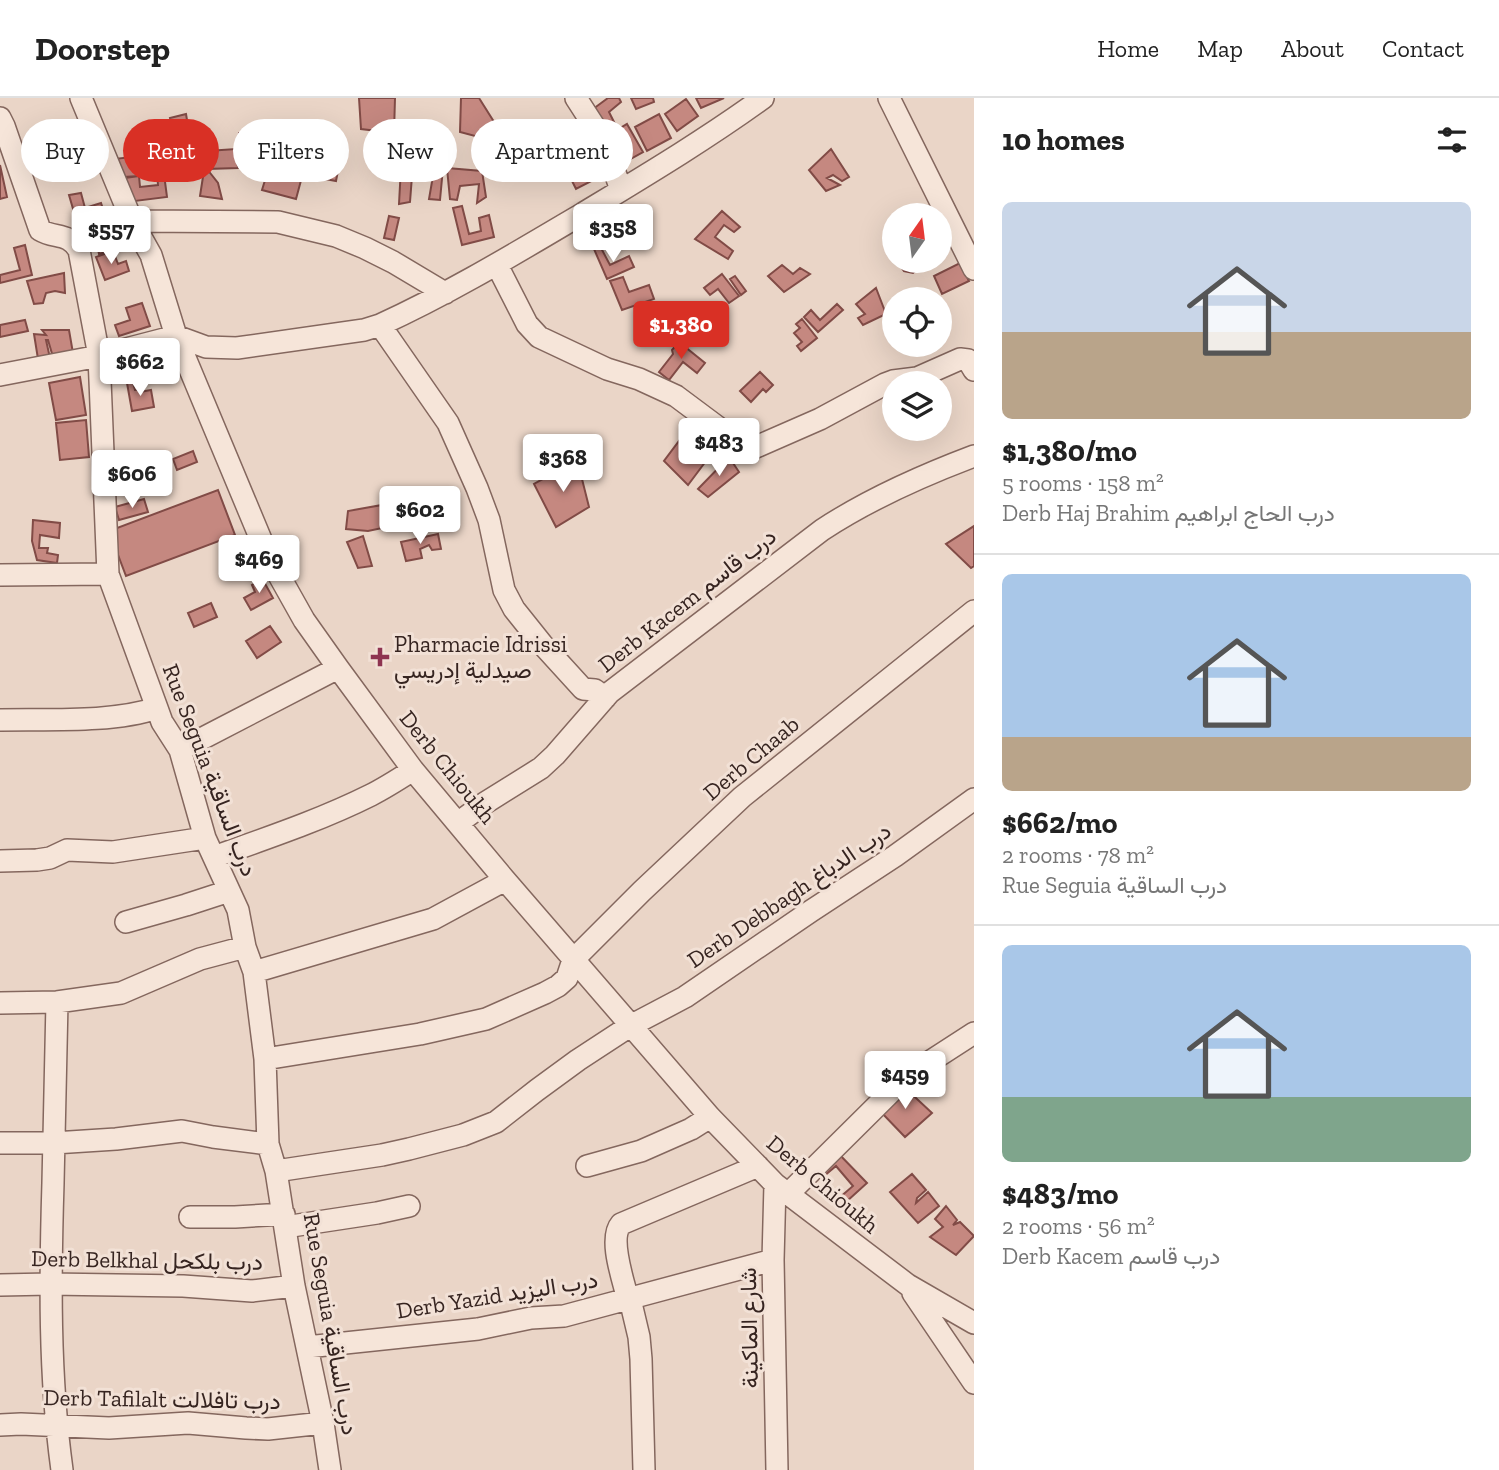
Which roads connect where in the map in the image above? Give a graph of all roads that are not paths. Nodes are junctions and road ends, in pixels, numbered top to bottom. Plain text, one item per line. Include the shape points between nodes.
1 (81, 98) edge
2 (576, 98) edge
3 (763, 98) edge
4 (889, 98) edge
5 (0, 118) edge
6 (621, 190) junction
7 (132, 221) junction
8 (497, 265) junction
9 (974, 269) edge
10 (445, 293) junction
11 (380, 325) junction
12 (176, 336) junction
13 (99, 356) junction
14 (974, 370) edge
15 (0, 375) edge
16 (974, 456) edge
17 (108, 574) junction
18 (0, 575) edge
19 (974, 611) edge
20 (338, 668) junction
21 (605, 698) junction
22 (156, 708) junction
23 (0, 720) edge
24 (180, 750) junction
25 (413, 770) junction
26 (974, 799) edge
27 (458, 823) junction
28 (209, 848) junction
29 (0, 861) edge
30 (505, 880) junction
31 (229, 891) junction
32 (126, 922) dead end
33 (245, 947) junction
34 (573, 960) junction
35 (254, 972) junction
36 (57, 1002) junction
37 (0, 1003) edge
38 (630, 1026) junction
39 (974, 1033) edge
40 (265, 1059) junction
41 (710, 1116) junction
42 (0, 1143) edge
43 (54, 1143) junction
44 (268, 1144) junction
45 (587, 1166) dead end
46 (758, 1166) junction
47 (276, 1171) junction
48 (782, 1189) junction
49 (409, 1206) dead end
50 (190, 1217) dead end
51 (284, 1221) junction
52 (773, 1261) junction
53 (50, 1284) junction
54 (0, 1285) edge
55 (908, 1285) junction
56 (294, 1286) junction
57 (629, 1299) junction
58 (974, 1323) edge
59 (307, 1347) junction
60 (974, 1382) edge
61 (323, 1423) junction
62 (0, 1425) edge
63 (56, 1425) junction
64 (62, 1470) edge
65 (330, 1470) edge
66 (644, 1470) edge
67 (778, 1470) edge

1 - 7 street, Derb Chioukh
2 - 6 street via 596,129
3 - 6 street
4 - 9 street
5 - 13 street, Rue Seguia درب الساقية via 40,230 69,239 79,250
6 - 8 street
7 - 10 street via 278,222 365,248
7 - 12 street, Derb Chioukh via 151,255
8 - 10 street
8 - 14 street via 522,316 539,337 676,396 743,446 756,447 773,440 893,381 918,378 960,359 968,360
10 - 11 street
11 - 12 street via 237,348 206,347
11 - 21 street via 448,423 489,520 504,590 514,609 583,689 595,690
12 - 13 street
12 - 20 street, Derb Chioukh via 267,554
13 - 15 street
13 - 17 street, Rue Seguia درب الساقية
16 - 21 street, Derb Kacem درب قاسم via 845,514
17 - 18 street
17 - 22 street, Rue Seguia درب الساقية
19 - 34 street, Derb Chaab via 742,797
20 - 24 street
20 - 25 street, Derb Chioukh
21 - 27 street, Derb Kacem درب قاسم via 541,768
22 - 23 street via 114,717
22 - 24 street, Rue Seguia درب الساقية
24 - 28 street, Rue Seguia درب الساقية
25 - 27 street, Derb Chioukh
25 - 28 street via 347,807 279,834
26 - 38 street, Derb Debbagh درب الدباغ via 685,997
27 - 30 street, Derb Chioukh
28 - 29 street via 67,850 50,858
28 - 31 street, Rue Seguia درب الساقية
30 - 34 street, Derb Chioukh
30 - 35 street via 433,919
31 - 32 street
31 - 33 street, Rue Seguia درب الساقية
33 - 35 street, Rue Seguia درب الساقية
33 - 36 street via 200,959 121,993
34 - 38 street, Derb Chioukh
34 - 40 street, Derb Chaab via 567,978 558,986 486,1019
35 - 40 street, Rue Seguia درب الساقية
36 - 37 street
36 - 43 street
38 - 41 street, Derb Chioukh
38 - 47 street, Derb Debbagh درب الدباغ via 496,1122 409,1149
39 - 48 street via 906,1077
40 - 44 street, Rue Seguia درب الساقية
41 - 45 street via 641,1151
41 - 46 street, Derb Chioukh
42 - 43 street
43 - 44 street via 182,1131
43 - 53 street
44 - 47 street, Rue Seguia درب الساقية
46 - 48 street, Derb Chioukh
46 - 57 street via 621,1224 617,1252
47 - 51 street, Rue Seguia درب الساقية
48 - 52 street, شارع الماكينة
48 - 55 street, Derb Chioukh
49 - 51 street
50 - 51 street
51 - 56 street, Rue Seguia درب الساقية
52 - 57 street, Derb Yazid درب اليزيد
52 - 67 street, شارع الماكينة
53 - 54 street, Derb Belkhal درب بلكحل
53 - 56 street, Derb Belkhal درب بلكحل via 252,1291
53 - 63 street
55 - 58 street, Derb Chioukh
55 - 60 street
56 - 59 street, Rue Seguia درب الساقية
57 - 59 street, Derb Yazid درب اليزيد via 564,1316 478,1329
57 - 66 street via 641,1359
59 - 61 street, Rue Seguia درب الساقية
61 - 63 street, Derb Tafilalt درب تافلالت via 268,1429 188,1423 109,1428
61 - 65 street, Rue Seguia درب الساقية
62 - 63 street, Derb Tafilalt درب تافلالت
63 - 64 street

